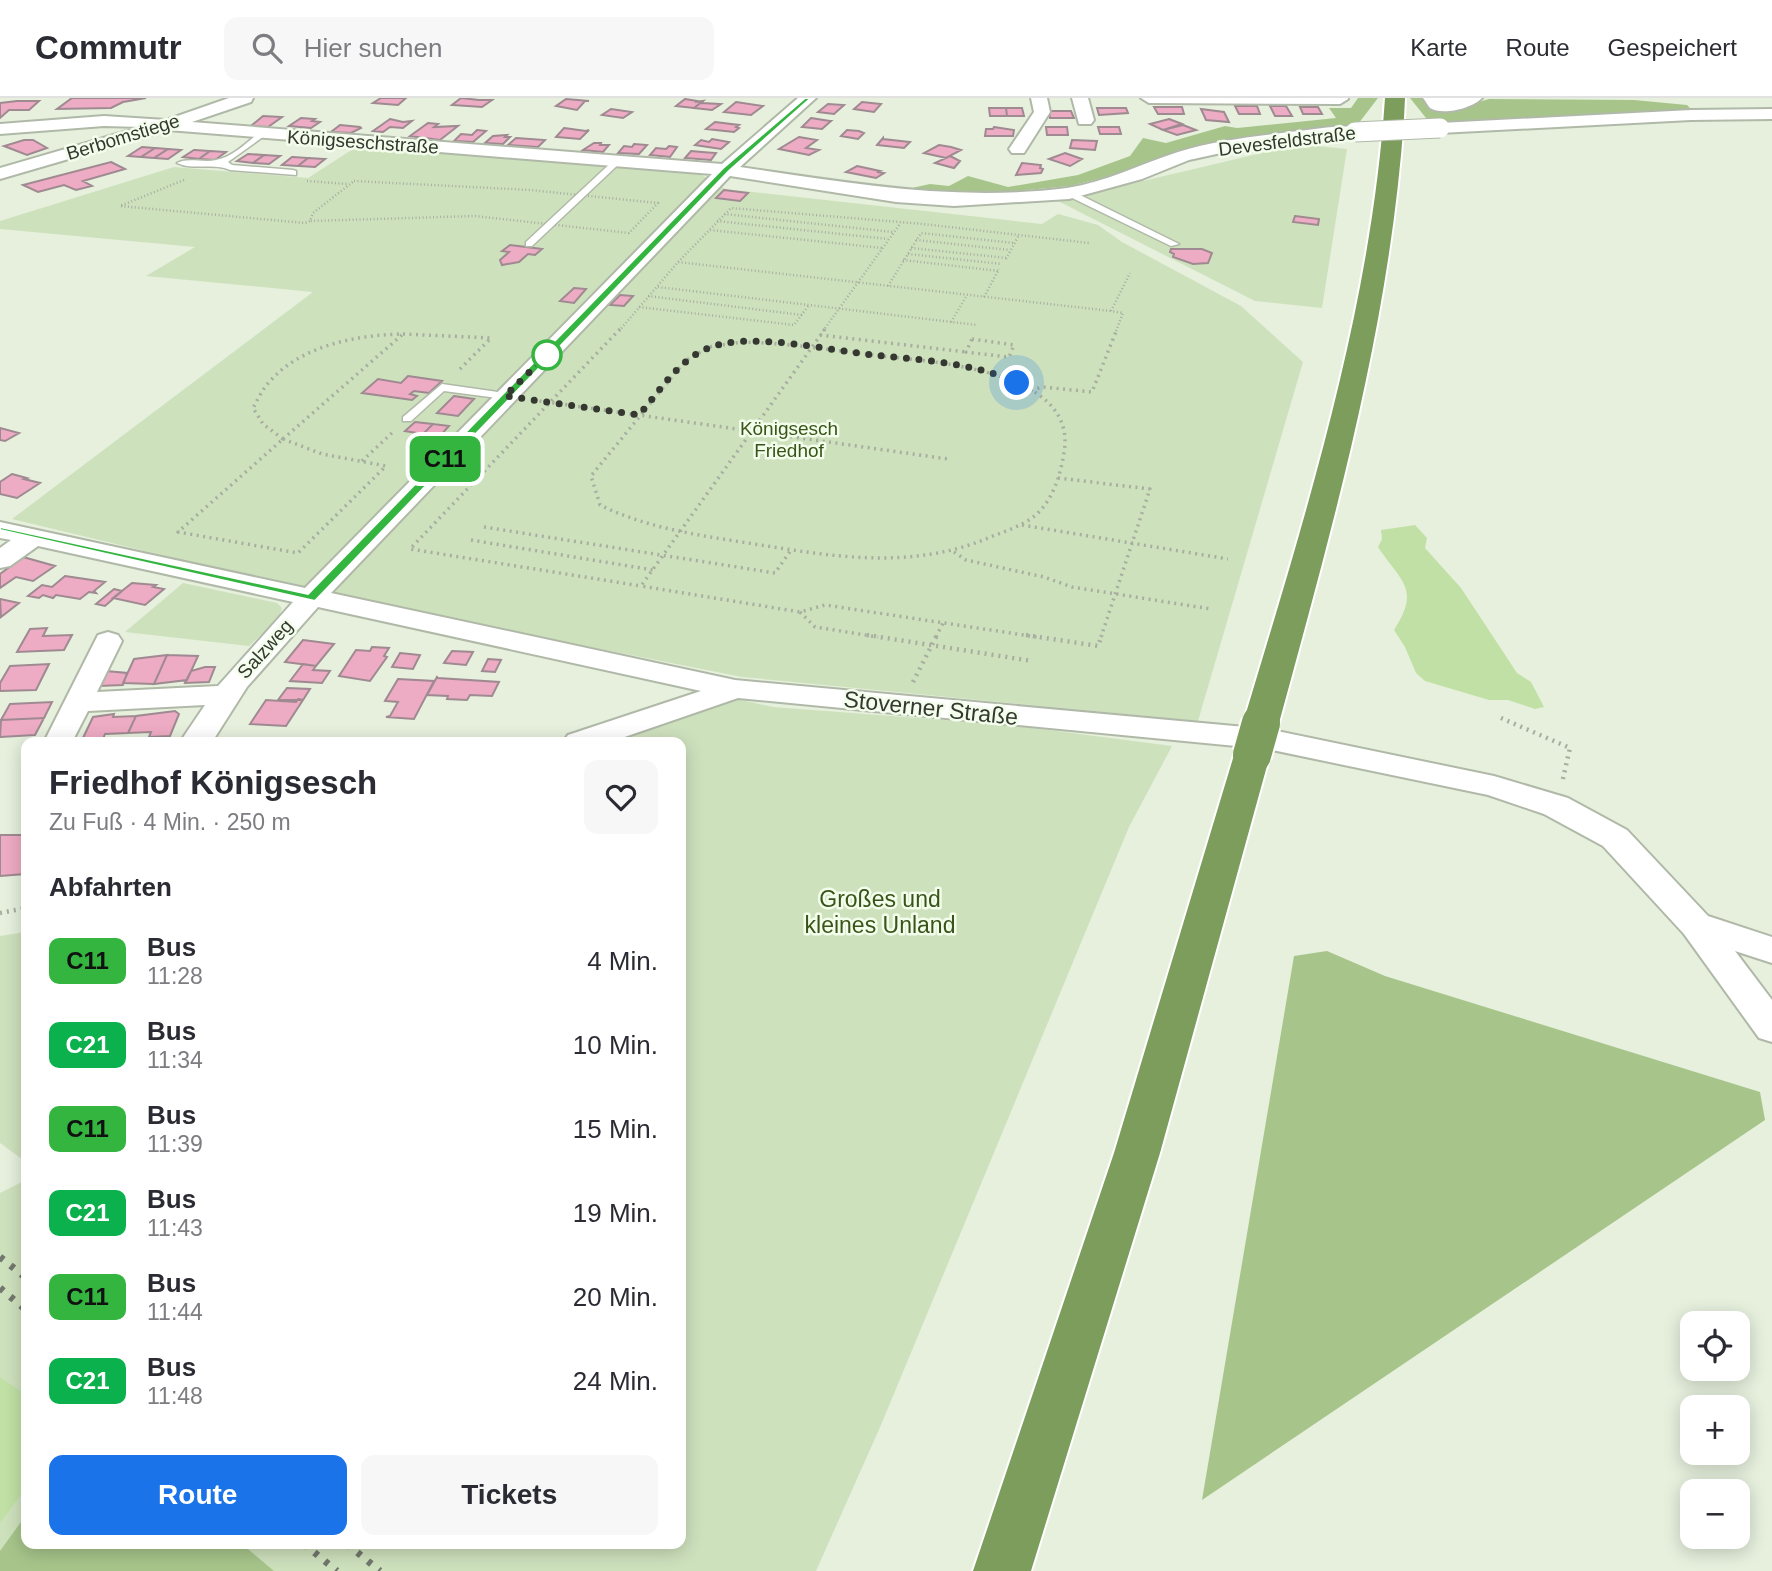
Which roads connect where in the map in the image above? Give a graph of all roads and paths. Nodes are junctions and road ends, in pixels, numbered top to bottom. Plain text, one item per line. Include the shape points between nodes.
1 (245, 98) edge
2 (808, 98) edge
3 (1039, 98) edge
4 (1080, 98) edge
5 (1395, 98) edge
6 (1431, 98) edge
7 (1474, 98) edge
8 (1340, 99) edge
9 (1668, 99) edge
10 (1140, 101) edge
11 (1736, 107) dead end
12 (1772, 114) edge
13 (1085, 120) dead end
14 (167, 125) junction
15 (0, 129) edge
16 (263, 134) junction
17 (1018, 149) dead end
18 (618, 161) junction
19 (181, 163) dead end
20 (224, 163) junction
21 (726, 170) junction
22 (0, 174) edge
23 (295, 176) joint
24 (186, 180) dead end
25 (348, 184) junction
26 (1069, 193) junction
27 (581, 196) junction
28 (724, 215) junction
29 (310, 221) junction
30 (717, 221) junction
31 (900, 223) junction
32 (550, 224) junction
33 (825, 225) junction
34 (709, 230) junction
35 (820, 232) junction
36 (894, 232) junction
37 (1019, 235) junction
38 (888, 239) junction
39 (813, 240) junction
40 (916, 240) junction
41 (1014, 243) junction
42 (1089, 243) dead end
43 (528, 244) dead end
44 (1174, 244) dead end
45 (882, 248) junction
46 (911, 248) junction
47 (1010, 250) junction
48 (908, 254) junction
49 (1007, 258) junction
50 (904, 260) junction
51 (678, 262) junction
52 (1002, 264) junction
53 (999, 271) junction
54 (1130, 273) dead end
55 (858, 282) junction
56 (888, 286) junction
57 (657, 287) junction
58 (967, 295) junction
59 (649, 296) junction
60 (984, 297) junction
61 (810, 304) junction
62 (639, 307) junction
63 (839, 308) junction
64 (1111, 311) junction
65 (802, 315) junction
66 (951, 321) junction
67 (977, 325) dead end
68 (404, 333) junction
69 (819, 335) junction
70 (811, 346) junction
71 (966, 352) junction
72 (442, 387) junction
73 (1031, 391) junction
74 (505, 396) junction
75 (551, 402) junction
76 (639, 415) junction
77 (407, 419) joint
78 (751, 432) junction
79 (283, 439) junction
80 (948, 460) dead end
81 (362, 462) junction
82 (1058, 478) junction
83 (1021, 525) junction
84 (484, 527) dead end
85 (0, 530) edge
86 (682, 532) junction
87 (32, 538) junction
88 (471, 541) dead end
89 (1132, 543) junction
90 (791, 550) junction
91 (954, 552) junction
92 (664, 556) junction
93 (1228, 559) dead end
94 (0, 560) edge
95 (653, 570) junction
96 (641, 586) junction
97 (1116, 594) junction
98 (311, 598) junction
99 (1210, 609) dead end
100 (800, 612) junction
101 (943, 623) junction
102 (108, 641) dead end
103 (932, 645) junction
104 (1032, 661) dead end
105 (913, 682) dead end
106 (734, 689) junction
107 (227, 695) junction
108 (77, 702) junction
109 (1501, 718) dead end
110 (60, 737) edge
111 (199, 737) edge
112 (594, 737) edge
113 (1556, 806) junction
114 (21, 909) edge
115 (0, 913) edge
116 (1696, 925) junction
117 (1772, 950) edge
118 (1772, 1028) edge
119 (1002, 1571) edge

1 - 14 street, Berbomstiege
2 - 21 street, Salzweg
3 - 17 street via 1042,112
4 - 13 street
5 - 119 highway via 1387,187 1364,327 1329,485 1137,1153
6 - 7 street via 1437,105 1468,103
8 - 10 street
9 - 11 street
12 - 26 street, Devesfeldstraße, bridge via 1307,135 1184,156
14 - 15 street, Königseschstraße via 104,121
14 - 16 street, Königseschstraße
14 - 22 street, Berbomstiege
16 - 18 street, Königseschstraße
16 - 20 lane
18 - 21 street, Königseschstraße
18 - 27 lane
19 - 20 lane
20 - 23 lane
21 - 26 street, Devesfeldstraße via 896,197 954,200
21 - 74 street, Salzweg
23 - 25 path
24 - 29 path via 120,206
25 - 27 path
25 - 29 path via 313,213
26 - 44 lane
27 - 32 lane
27 - 32 path via 658,203 629,233
28 - 30 path
28 - 31 path via 731,208
28 - 33 path
29 - 32 path via 475,216
30 - 34 path
30 - 35 path
31 - 36 path
31 - 37 path
32 - 43 lane
33 - 35 path
33 - 36 path
34 - 39 path
34 - 51 path
35 - 38 path
35 - 39 path
36 - 38 path
37 - 41 path
37 - 42 path
38 - 45 path
39 - 45 path
40 - 41 path via 921,233
40 - 46 path
40 - 47 path
41 - 47 path
45 - 55 path
46 - 48 path
46 - 49 path
47 - 49 path
48 - 50 path
48 - 52 path
49 - 52 path
50 - 53 path
50 - 56 path
51 - 55 path
51 - 57 path
52 - 53 path
53 - 60 path
54 - 64 path
55 - 56 path
55 - 63 path
56 - 58 path
57 - 59 path
57 - 61 path
58 - 60 path
58 - 66 path
59 - 62 path
59 - 65 path
60 - 64 path
61 - 63 path
61 - 65 path
62 - 65 path via 794,326
62 - 75 path
63 - 66 path
63 - 69 path
64 - 73 path via 1123,313 1092,392 1043,387
66 - 67 path
68 - 72 path via 491,338
68 - 79 path
68 - 79 path via 339,342 276,372 260,390 253,408 264,425
69 - 70 path
69 - 71 path
70 - 73 path via 954,365 1002,376
70 - 76 path via 742,342 709,347 685,361
70 - 78 path
71 - 71 path via 1009,357 1014,345 971,340
72 - 74 lane
72 - 77 lane
73 - 82 path via 1060,416 1068,438
74 - 75 path
74 - 98 street, Salzweg
75 - 76 path
75 - 96 path via 410,549
76 - 78 path
76 - 86 path via 591,476 600,505 627,520
77 - 81 path
78 - 80 path
78 - 86 path
79 - 81 path
79 - 81 path via 178,532 298,553 386,466
82 - 83 path via 1049,503
82 - 89 path via 1150,488
83 - 89 path
83 - 91 path
84 - 92 path
85 - 87 street, Stoverner Straße
86 - 90 path
86 - 92 path
87 - 94 street
87 - 98 street, Stoverner Straße
88 - 95 path
89 - 93 path
89 - 97 path
90 - 91 path via 860,560
90 - 92 path via 775,573
91 - 97 path via 976,563
92 - 95 path
95 - 96 path
96 - 100 path
97 - 99 path
97 - 101 path via 1098,646
98 - 106 street, Stoverner Straße
98 - 107 street, Salzweg
100 - 101 path via 825,605
100 - 103 path via 815,627
101 - 103 path
102 - 108 street
103 - 104 path
103 - 105 path
106 - 112 street
106 - 113 street, Stoverner Straße via 1267,739 1494,786
107 - 108 street, Salzweg
107 - 111 street, Salzweg
108 - 110 street
109 - 113 path via 1570,748
113 - 116 street, Stoverner Straße via 1615,838
114 - 115 path
116 - 117 street
116 - 118 street, Stoverner Straße

